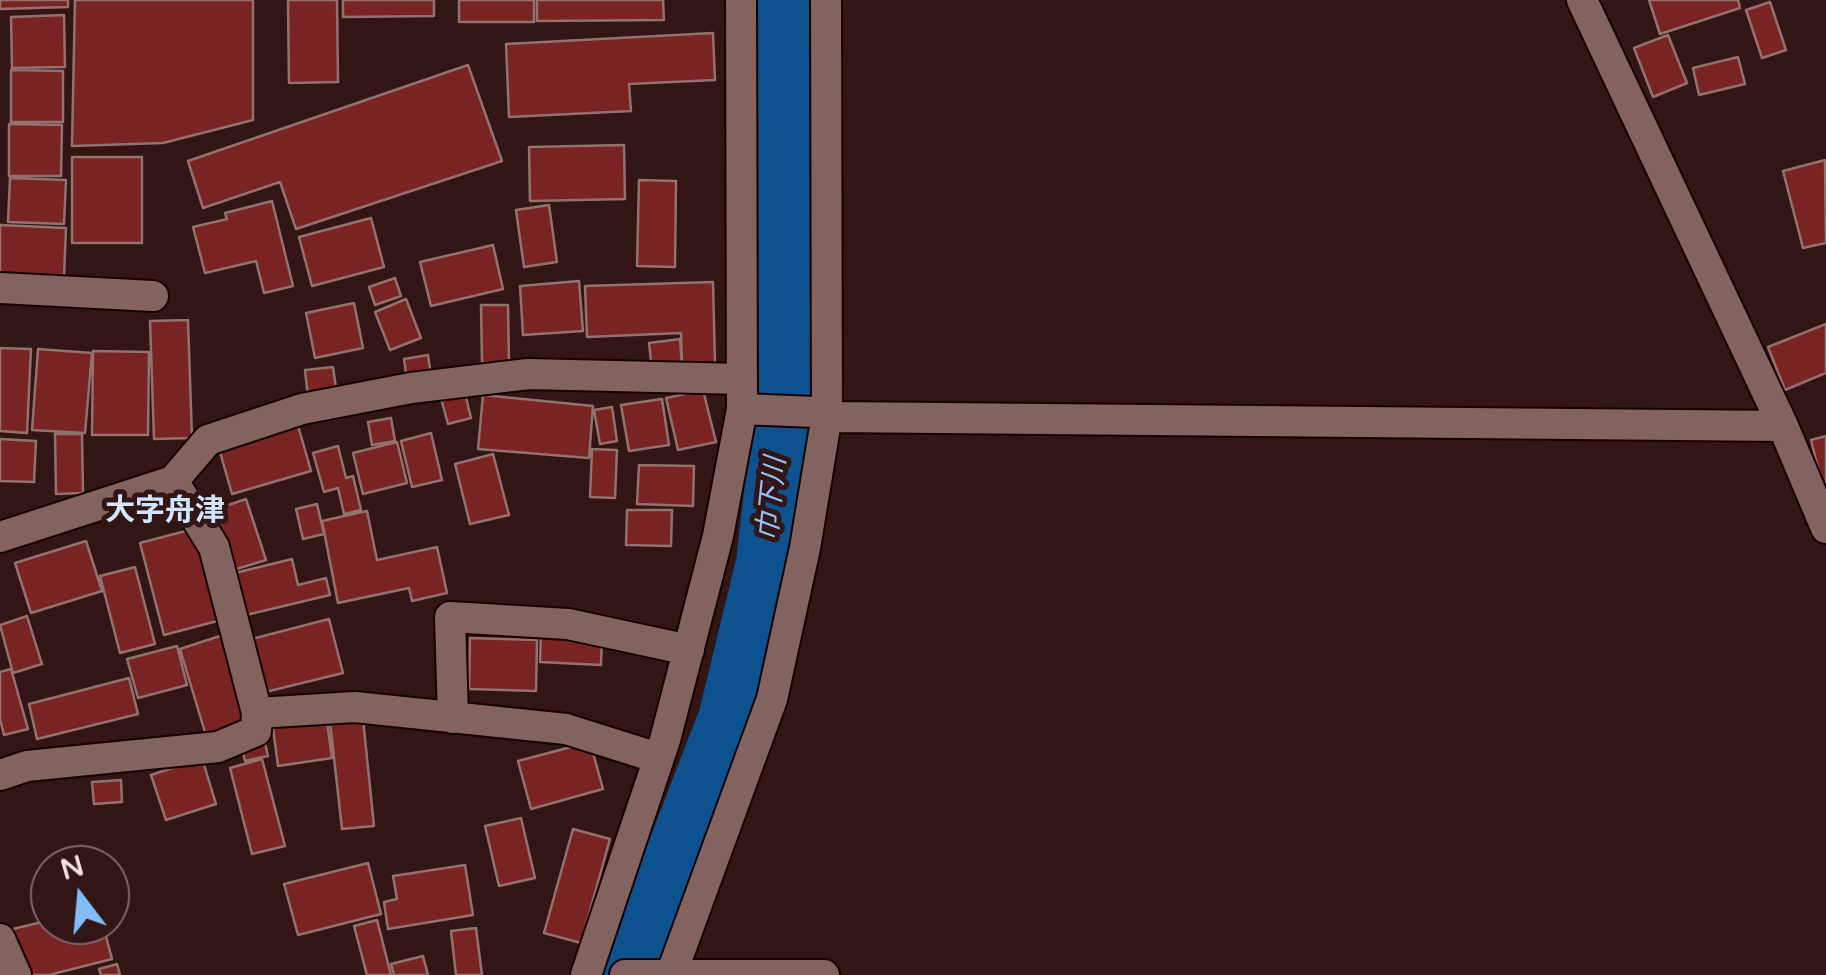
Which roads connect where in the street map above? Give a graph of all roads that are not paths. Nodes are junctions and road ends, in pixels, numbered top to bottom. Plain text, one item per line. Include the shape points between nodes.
1 (741, 0) edge
2 (826, 0) edge
3 (1582, 0) edge
4 (0, 288) edge
5 (153, 296) dead end
6 (746, 399) junction
7 (820, 414) junction
8 (1783, 426) junction
9 (172, 481) junction
10 (1826, 528) edge
11 (0, 536) edge
12 (689, 650) junction
13 (257, 713) junction
14 (453, 718) junction
15 (658, 758) junction
16 (0, 775) edge
17 (0, 938) edge
18 (668, 974) edge
19 (16, 975) edge
20 (586, 975) edge
21 (625, 975) edge
22 (824, 975) edge

1 - 6 street
2 - 7 street
3 - 8 street
4 - 5 street
6 - 7 street
6 - 9 street via 528,374 411,388 302,409 208,440
6 - 12 street
7 - 8 street
7 - 18 street via 805,548 772,698
8 - 10 street
9 - 11 street
9 - 13 street via 214,547
12 - 14 street via 568,624 450,618
12 - 15 street
13 - 14 street via 355,707
13 - 16 street via 256,731 218,747 27,766
14 - 15 street via 566,730
15 - 20 street
17 - 19 street
18 - 21 street
18 - 22 street

